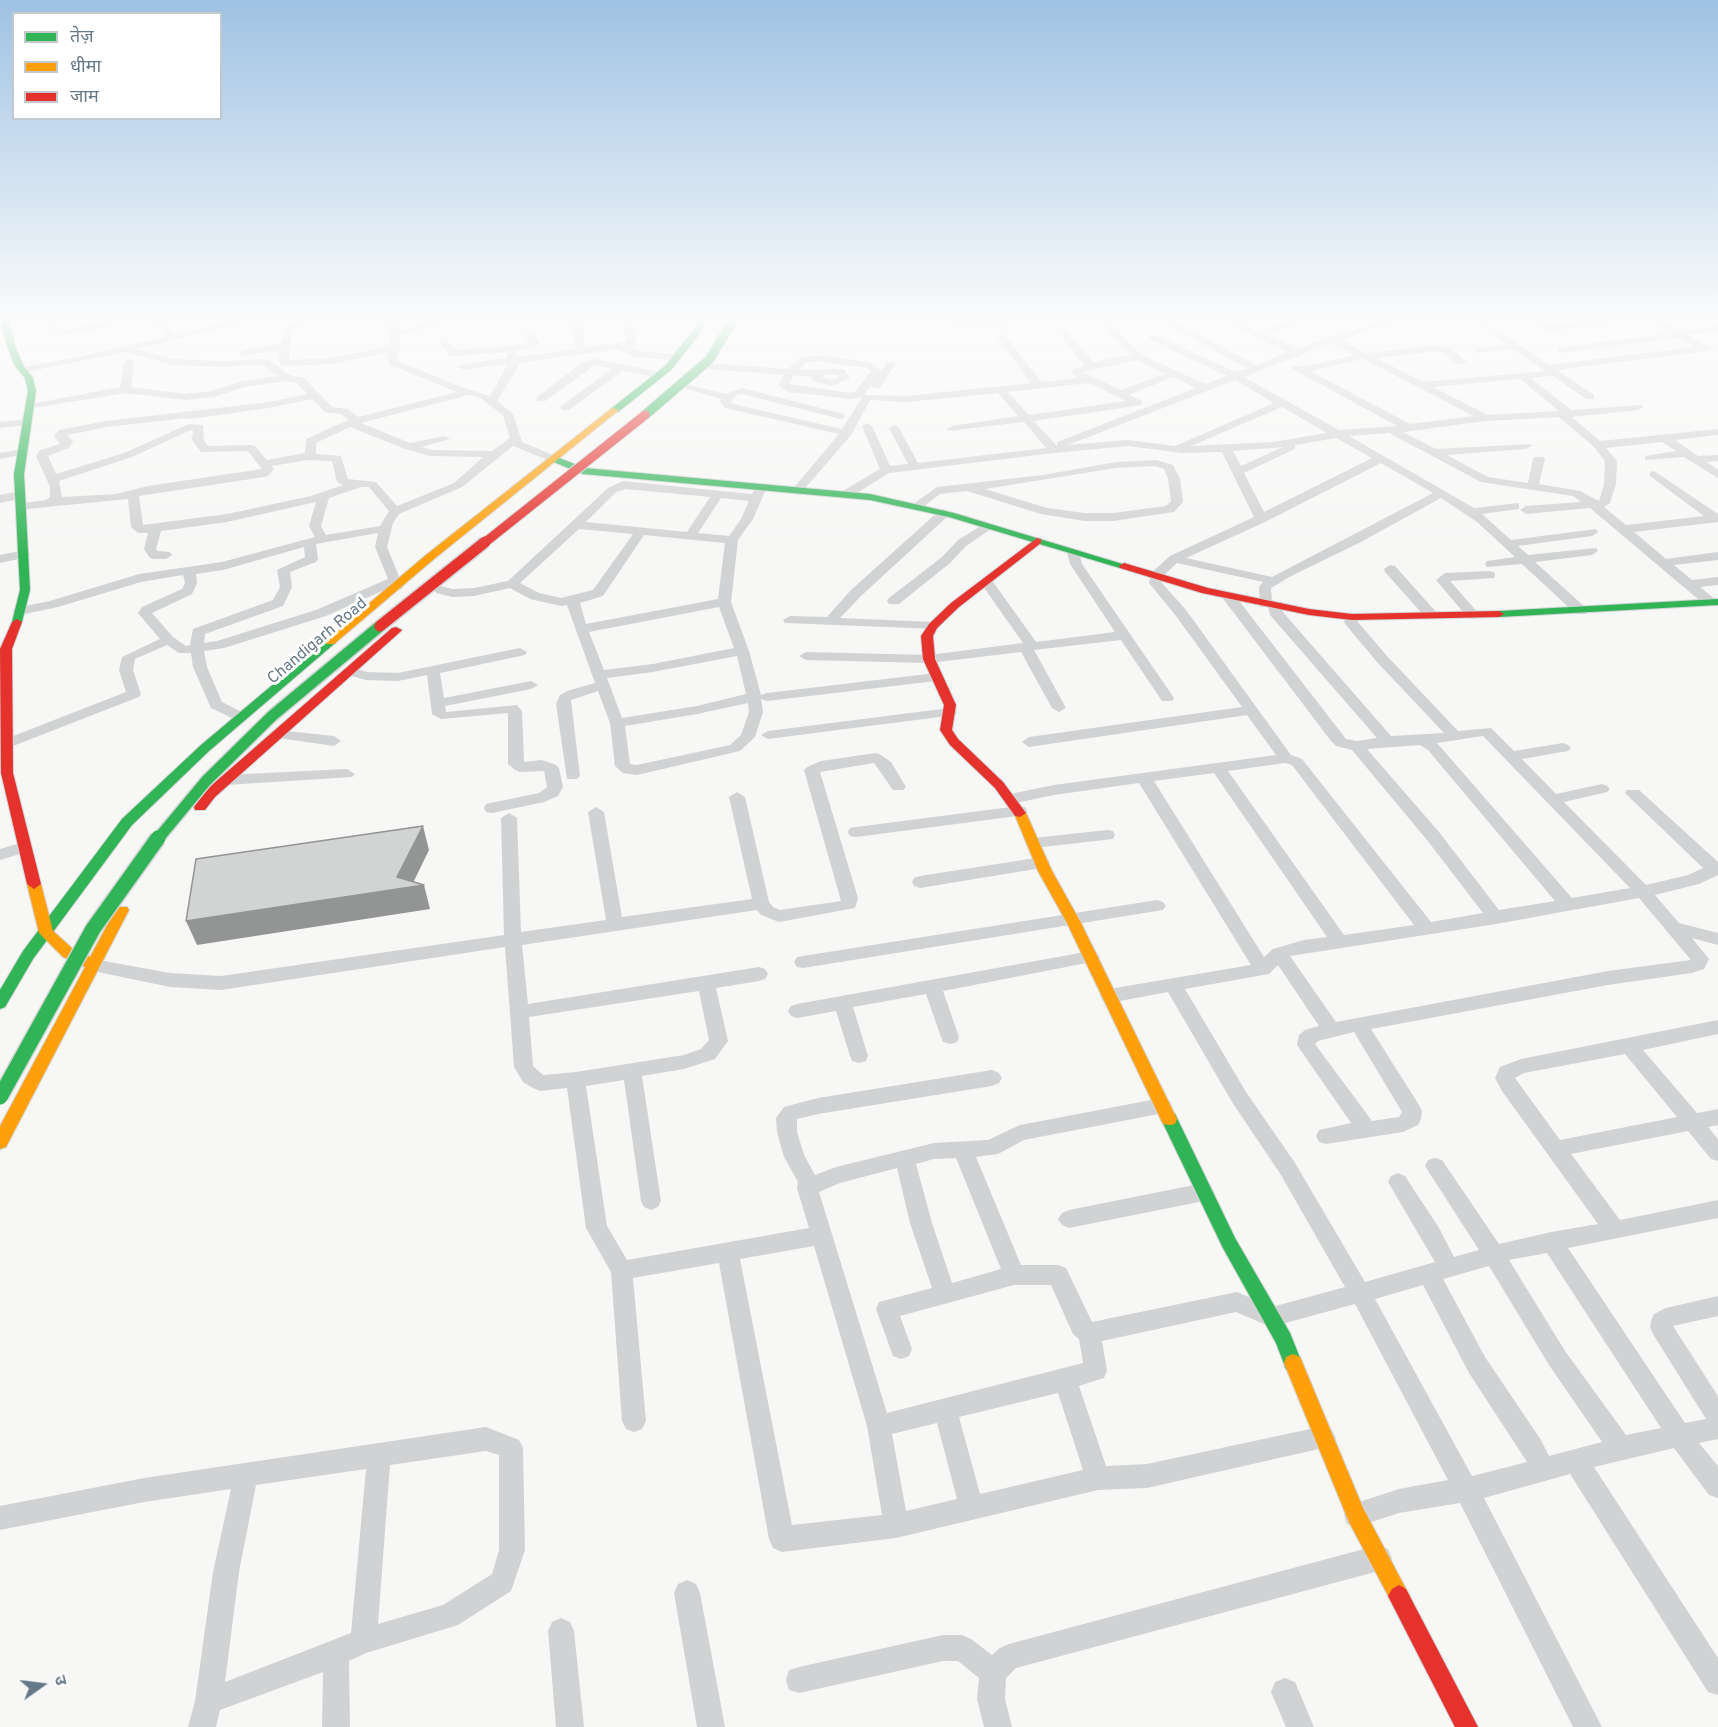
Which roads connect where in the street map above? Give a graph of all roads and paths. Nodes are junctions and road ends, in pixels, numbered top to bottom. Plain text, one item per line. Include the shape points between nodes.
1 (32, 397) edge
2 (84, 397) edge
3 (192, 397) edge
4 (196, 397) joint
5 (308, 397) edge
6 (316, 397) edge
7 (450, 397) edge
8 (484, 397) edge
9 (495, 397) edge
10 (544, 397) edge
11 (581, 397) edge
12 (633, 397) edge
13 (649, 397) edge
14 (668, 397) edge
15 (673, 397) edge
16 (721, 397) edge
17 (760, 397) edge
18 (867, 397) joint
19 (929, 397) edge
20 (1007, 397) edge
21 (1125, 397) edge
22 (1181, 397) edge
23 (1271, 397) edge
24 (1351, 397) edge
25 (1444, 397) edge
26 (1546, 397) edge
27 (726, 398) joint
28 (541, 399) dead end
29 (492, 401) junction
30 (1137, 403) junction
31 (1282, 403) junction
32 (31, 407) junction
33 (1638, 407) dead end
34 (565, 408) dead end
35 (1149, 409) junction
36 (1566, 414) junction
37 (840, 417) dead end
38 (1025, 418) junction
39 (1486, 418) junction
40 (190, 419) junction
41 (28, 422) junction
42 (353, 422) junction
43 (0, 426) edge
44 (867, 426) dead end
45 (894, 428) dead end
46 (1409, 428) junction
47 (952, 429) dead end
48 (1392, 430) junction
49 (1718, 432) edge
50 (847, 433) junction
51 (1338, 434) junction
52 (1664, 438) junction
53 (444, 439) dead end
54 (515, 440) junction
55 (1305, 440) junction
56 (1598, 445) junction
57 (1526, 446) dead end
58 (409, 447) junction
59 (1226, 448) junction
60 (1053, 449) junction
61 (1173, 450) junction
62 (23, 452) junction
63 (1434, 453) junction
64 (1686, 453) junction
65 (494, 454) junction
66 (0, 456) edge
67 (310, 456) junction
68 (1649, 458) dead end
69 (1718, 458) edge
70 (554, 459) junction
71 (1380, 459) junction
72 (1539, 459) dead end
73 (1697, 460) junction
74 (263, 464) junction
75 (915, 467) junction
76 (886, 470) junction
77 (583, 471) junction
78 (1238, 472) junction
79 (1654, 474) dead end
80 (1718, 475) edge
81 (52, 479) junction
82 (369, 483) junction
83 (1533, 485) junction
84 (969, 488) junction
85 (797, 491) junction
86 (758, 493) junction
87 (1441, 493) junction
88 (133, 495) junction
89 (717, 495) junction
90 (845, 495) junction
91 (324, 496) junction
92 (0, 499) edge
93 (21, 501) junction
94 (54, 501) junction
95 (1594, 505) junction
96 (915, 507) junction
97 (395, 511) junction
98 (1472, 512) junction
99 (944, 513) junction
100 (1717, 518) edge
101 (1261, 519) junction
102 (576, 525) junction
103 (987, 526) junction
104 (155, 529) junction
105 (1624, 529) junction
106 (385, 530) junction
107 (641, 531) junction
108 (1592, 532) dead end
109 (690, 536) junction
110 (732, 540) junction
111 (316, 541) junction
112 (1037, 541) junction
113 (1509, 544) junction
114 (1592, 551) dead end
115 (1073, 552) junction
116 (24, 554) junction
117 (166, 555) dead end
118 (1718, 556) edge
119 (0, 559) edge
120 (1174, 559) junction
121 (1525, 559) junction
122 (1664, 563) junction
123 (1390, 569) dead end
124 (189, 570) junction
125 (1156, 576) junction
126 (1275, 581) junction
127 (1718, 581) edge
128 (986, 582) junction
129 (395, 584) junction
130 (512, 584) junction
131 (1689, 584) junction
132 (441, 590) junction
133 (1228, 596) junction
134 (573, 601) junction
135 (894, 601) dead end
136 (724, 602) junction
137 (1714, 602) edge
138 (1269, 605) junction
139 (1581, 611) junction
140 (1473, 615) junction
141 (18, 616) junction
142 (1432, 616) junction
143 (1352, 617) junction
144 (790, 620) dead end
145 (834, 621) junction
146 (0, 626) edge
147 (933, 626) junction
148 (581, 629) junction
149 (1125, 635) junction
150 (168, 640) junction
151 (1029, 646) junction
152 (197, 649) junction
153 (742, 651) junction
154 (520, 652) dead end
155 (806, 656) dead end
156 (929, 659) junction
157 (349, 671) junction
158 (433, 671) junction
159 (936, 677) junction
160 (601, 680) junction
161 (531, 684) dead end
162 (760, 697) junction
163 (1167, 698) dead end
164 (438, 703) junction
165 (1059, 708) dead end
166 (1252, 710) junction
167 (950, 712) junction
168 (241, 717) junction
169 (617, 723) junction
170 (277, 735) junction
171 (768, 735) dead end
172 (1455, 736) junction
173 (1423, 740) junction
174 (334, 741) dead end
175 (1387, 741) junction
176 (1029, 742) dead end
177 (8, 743) junction
178 (1358, 746) junction
179 (1563, 748) dead end
180 (1511, 756) junction
181 (1286, 758) junction
182 (1218, 767) junction
183 (347, 774) dead end
184 (572, 776) dead end
185 (1144, 778) junction
186 (226, 780) junction
187 (898, 787) dead end
188 (1602, 789) dead end
189 (1633, 793) dead end
190 (737, 797) dead end
191 (1554, 799) junction
192 (1015, 805) junction
193 (492, 808) dead end
194 (596, 812) dead end
195 (509, 818) dead end
196 (152, 819) dead end
197 (856, 832) dead end
198 (1107, 835) dead end
199 (1034, 843) junction
200 (24, 847) junction
201 (0, 855) edge
202 (1041, 863) junction
203 (1717, 869) edge
204 (920, 882) dead end
205 (1643, 892) junction
206 (761, 903) junction
207 (1568, 905) junction
208 (1157, 906) dead end
209 (1496, 918) junction
210 (1072, 920) junction
211 (615, 925) junction
212 (1672, 927) junction
213 (1427, 929) junction
214 (46, 933) junction
215 (513, 939) junction
216 (1718, 939) edge
217 (68, 940) dead end
218 (1339, 941) junction
219 (1279, 953) junction
220 (57, 957) dead end
221 (1091, 957) junction
222 (803, 962) dead end
223 (93, 965) junction
224 (1263, 969) junction
225 (9, 974) edge
226 (759, 974) dead end
227 (706, 983) junction
228 (1173, 985) junction
229 (932, 986) junction
230 (1109, 996) junction
231 (842, 1002) junction
232 (0, 1003) edge
233 (797, 1011) dead end
234 (520, 1012) junction
235 (1359, 1024) junction
236 (1718, 1027) edge
237 (1331, 1030) junction
238 (951, 1037) dead end
239 (1629, 1046) junction
240 (859, 1056) dead end
241 (632, 1071) junction
242 (992, 1078) dead end
243 (576, 1080) junction
244 (0, 1097) edge
245 (1161, 1106) junction
246 (1718, 1117) edge
247 (1692, 1122) junction
248 (1366, 1128) junction
249 (1326, 1136) dead end
250 (0, 1142) edge
251 (1557, 1149) junction
252 (963, 1150) junction
253 (1718, 1153) edge
254 (905, 1158) junction
255 (1435, 1166) dead end
256 (1398, 1182) dead end
257 (807, 1188) junction
258 (1204, 1192) junction
259 (651, 1201) dead end
260 (1718, 1209) edge
261 (1069, 1219) dead end
262 (1615, 1230) junction
263 (822, 1235) junction
264 (1551, 1241) junction
265 (728, 1252) junction
266 (1494, 1255) junction
267 (1438, 1270) junction
268 (622, 1271) junction
269 (1014, 1275) junction
270 (1360, 1293) junction
271 (945, 1295) junction
272 (1718, 1306) edge
273 (1271, 1317) junction
274 (1089, 1334) junction
275 (901, 1349) dead end
276 (1065, 1380) junction
277 (1709, 1390) edge
278 (945, 1409) junction
279 (1718, 1418) edge
280 (634, 1421) dead end
281 (1718, 1424) edge
282 (879, 1426) junction
283 (1680, 1437) junction
284 (1324, 1438) junction
285 (1621, 1448) junction
286 (379, 1454) junction
287 (1575, 1460) junction
288 (1543, 1469) junction
289 (246, 1474) junction
290 (1098, 1478) junction
291 (1718, 1486) edge
292 (1466, 1489) junction
293 (972, 1508) junction
294 (1356, 1515) junction
295 (0, 1518) edge
296 (896, 1526) junction
297 (1379, 1558) junction
298 (687, 1593) dead end
299 (561, 1631) dead end
300 (363, 1641) junction
301 (336, 1654) junction
302 (993, 1672) junction
303 (800, 1680) dead end
304 (1718, 1682) edge
305 (1285, 1692) dead end
306 (209, 1701) junction
307 (1459, 1725) edge
308 (202, 1727) edge
309 (336, 1727) edge
310 (570, 1727) edge
311 (711, 1727) edge
312 (998, 1727) edge
313 (1300, 1727) edge
314 (1588, 1727) edge

1 - 32 main road
2 - 32 street
3 - 4 street
4 - 40 street
5 - 40 street
6 - 42 street via 329,410 344,411
7 - 42 street
8 - 29 street
9 - 29 street
10 - 28 street
11 - 34 street
12 - 70 main road
13 - 196 main road, Chandigarh Road via 411,586 252,719 182,784
14 - 244 main road, bridge via 365,638 272,716 206,781 160,835 93,929
15 - 77 main road
16 - 27 street
17 - 37 street
18 - 19 street
18 - 50 street
20 - 38 street
21 - 30 street
22 - 35 street
23 - 31 street
24 - 46 street
25 - 39 street
26 - 36 street
27 - 50 street via 729,406
29 - 54 street via 511,419
30 - 35 street
30 - 38 street
31 - 51 street
31 - 61 street
32 - 41 main road
33 - 36 street
35 - 60 street
36 - 39 street
36 - 56 street
38 - 47 street
38 - 60 street
39 - 46 street
40 - 74 street via 199,427 198,440 205,450 251,448
40 - 81 street via 128,455
40 - 81 street via 106,424 63,432 60,436 67,441 65,446 42,456
41 - 43 street
41 - 62 main road
42 - 58 street
42 - 67 street via 310,441
44 - 76 street
45 - 75 street
46 - 48 street
48 - 51 street
48 - 63 street
49 - 52 street
50 - 85 street
51 - 55 street
51 - 71 street
52 - 56 street
52 - 64 street
53 - 58 street
54 - 65 street
54 - 70 street via 523,448
55 - 59 street
55 - 78 street
56 - 95 street via 1611,461 1611,472 1604,503
57 - 63 street
58 - 65 street via 430,453
59 - 61 street
59 - 78 street
60 - 61 street via 1128,443
60 - 75 street
62 - 66 street
62 - 93 main road via 18,474
63 - 83 street via 1485,480
64 - 68 street
64 - 73 street
65 - 97 street via 458,485
67 - 74 street
67 - 82 street via 336,458 345,483
69 - 73 street
70 - 77 main road
70 - 129 main road
71 - 87 street
71 - 101 street
72 - 83 street
73 - 80 street
74 - 88 street via 268,469 264,474
75 - 76 street
76 - 90 street
77 - 86 main road
77 - 132 main road
78 - 101 street
79 - 100 street
81 - 94 street via 57,490
82 - 91 street
82 - 97 street
83 - 95 street via 1576,493
84 - 84 street via 1156,462 1169,467 1177,502 1170,509 1085,517 1046,511
84 - 96 street via 932,492
85 - 86 main road
85 - 90 main road
86 - 89 street
86 - 110 street
87 - 98 street
87 - 126 street
88 - 94 street
88 - 104 street via 138,530
89 - 102 street via 623,485 612,490
89 - 109 street
90 - 96 main road
91 - 104 street via 227,518
91 - 111 street via 315,526
92 - 93 street
93 - 94 street
93 - 116 main road
95 - 98 street
95 - 105 street
96 - 99 main road
97 - 106 street
98 - 113 street
99 - 103 main road
99 - 145 street via 856,593
100 - 105 street
101 - 120 street
102 - 107 street
102 - 130 street
103 - 112 main road
103 - 135 street
104 - 117 street via 150,549 154,555
105 - 122 street
106 - 111 street
106 - 129 street via 381,547
107 - 109 street
107 - 134 street via 598,593
108 - 113 street
109 - 110 street
110 - 136 street
111 - 124 street via 233,564
111 - 152 street via 312,559 283,570 286,587 278,603 198,632
112 - 115 main road
112 - 128 main road
113 - 121 street
114 - 121 street
115 - 125 main road
115 - 149 street via 1076,564
116 - 119 street
116 - 141 main road via 24,590
118 - 122 street
120 - 125 street
120 - 126 street
121 - 139 street
121 - 140 street via 1442,580
122 - 131 street
123 - 142 street
124 - 141 street via 139,578
124 - 150 street via 191,583 187,591 145,614
125 - 133 main road
125 - 166 street via 1155,583
126 - 138 street via 1265,587
127 - 131 street
128 - 147 main road
128 - 151 street
129 - 152 street via 321,613
129 - 168 main road
130 - 132 street via 474,592
130 - 134 street via 535,596
131 - 137 street
132 - 157 main road
133 - 138 main road
133 - 178 street via 1336,738
134 - 148 street
136 - 148 street
136 - 153 street
137 - 139 main road
138 - 143 main road
138 - 175 street
139 - 140 main road
140 - 142 main road
141 - 146 street
141 - 177 main road via 6,648
142 - 143 main road
143 - 172 street via 1351,622 1382,659
144 - 145 street
145 - 147 street
147 - 156 main road via 927,636
148 - 160 street
149 - 151 street
149 - 163 street
150 - 152 street via 184,650
150 - 177 street via 129,657 126,670 134,694
151 - 156 street
151 - 165 street
152 - 168 street via 216,705
153 - 160 street
153 - 162 street
154 - 158 street
155 - 156 street
156 - 159 main road
157 - 158 street via 398,677
157 - 170 main road
158 - 164 street
159 - 162 street
159 - 167 main road
160 - 169 street
160 - 184 street via 572,694 563,704
161 - 164 street
162 - 169 street
162 - 169 street via 748,737 735,748 637,770 623,766
164 - 193 street via 439,714 446,716 512,708 516,764 551,768 555,787 552,793
166 - 176 street
166 - 181 street
167 - 171 street
167 - 192 main road via 946,721 950,736
168 - 214 main road via 127,822
170 - 174 street
170 - 186 main road
172 - 173 street
172 - 180 street via 1486,731
173 - 175 street
173 - 207 street
175 - 178 street
177 - 200 main road via 7,773
178 - 209 street
179 - 180 street
180 - 191 street
181 - 182 street
181 - 213 street via 1297,762
182 - 185 street
182 - 218 street
183 - 186 street
185 - 192 street via 1045,791
185 - 224 street
186 - 223 main road via 210,794 135,886
187 - 206 street via 883,762 876,758 812,770 850,902 841,907 779,916
188 - 191 street
189 - 203 street
190 - 206 street
191 - 205 street
192 - 197 street
192 - 199 main road
194 - 211 street
195 - 215 street
198 - 199 street
199 - 202 main road
200 - 201 street
200 - 214 main road
202 - 204 street
202 - 210 main road
203 - 205 street via 1674,886
205 - 207 street
205 - 212 street
206 - 211 street
207 - 209 street
208 - 210 street
209 - 213 street
210 - 221 main road
210 - 222 street
211 - 215 street
212 - 216 street
212 - 235 street via 1700,958 1692,967 1608,978
213 - 218 street
214 - 223 main road via 68,953
214 - 225 main road
215 - 223 street via 221,982 170,980
215 - 234 street
217 - 220 main road
218 - 219 street
219 - 224 street
219 - 237 street
221 - 229 street
221 - 230 main road
223 - 250 main road
224 - 228 street
225 - 232 main road
226 - 227 street
227 - 234 street
227 - 241 street via 719,1041 708,1054
228 - 230 street
228 - 270 street via 1239,1096 1288,1168
229 - 231 street
229 - 238 street
230 - 245 main road
231 - 233 street
231 - 240 street
234 - 243 street via 524,1068 530,1077 540,1083
235 - 237 street
235 - 248 street via 1412,1112 1411,1119 1403,1124
236 - 239 street
237 - 248 street via 1312,1035 1306,1045
239 - 247 street
239 - 251 street via 1507,1072 1509,1086
241 - 243 street
241 - 259 street
242 - 257 street via 791,1113 786,1118 787,1132 808,1181
243 - 268 street via 597,1228
245 - 252 street via 1020,1133 991,1149
245 - 258 main road
246 - 247 street
247 - 251 street
247 - 253 street
248 - 249 street
251 - 262 street
252 - 254 street
252 - 269 street
254 - 257 street via 836,1175
254 - 271 street
255 - 266 street
256 - 267 street via 1431,1234
257 - 263 street
258 - 261 street
258 - 273 main road
260 - 262 street
262 - 264 street
263 - 265 street
263 - 282 street
264 - 266 street
264 - 283 street
265 - 268 street
265 - 296 street via 782,1539
266 - 267 street
266 - 285 street via 1557,1358
267 - 270 street
267 - 288 street via 1477,1365
268 - 280 street
269 - 271 street
269 - 274 street via 1058,1275 1081,1327
270 - 273 street
270 - 292 street
271 - 275 street via 887,1309
272 - 277 street via 1662,1321 1663,1333
273 - 274 street via 1237,1302
273 - 284 main road
274 - 276 street via 1096,1370
276 - 278 street
276 - 290 street
277 - 279 street
278 - 282 street
278 - 293 street
281 - 283 street via 1716,1428
282 - 296 street
283 - 285 street
283 - 291 street
284 - 290 street via 1147,1476
284 - 294 main road
285 - 287 street
286 - 289 street
286 - 300 street
286 - 300 street via 486,1439 511,1448 512,1550 502,1582 449,1616
287 - 288 street
287 - 304 street
288 - 292 street
289 - 295 street
289 - 306 street via 226,1572
290 - 293 street
292 - 294 street via 1399,1501
292 - 314 street
293 - 296 street
294 - 297 main road
297 - 302 street via 1009,1657
297 - 307 main road
298 - 311 street
299 - 310 street
300 - 301 street
301 - 306 street
301 - 309 street
302 - 303 street via 962,1648 943,1648
302 - 312 street via 991,1699
305 - 313 street
306 - 308 street

